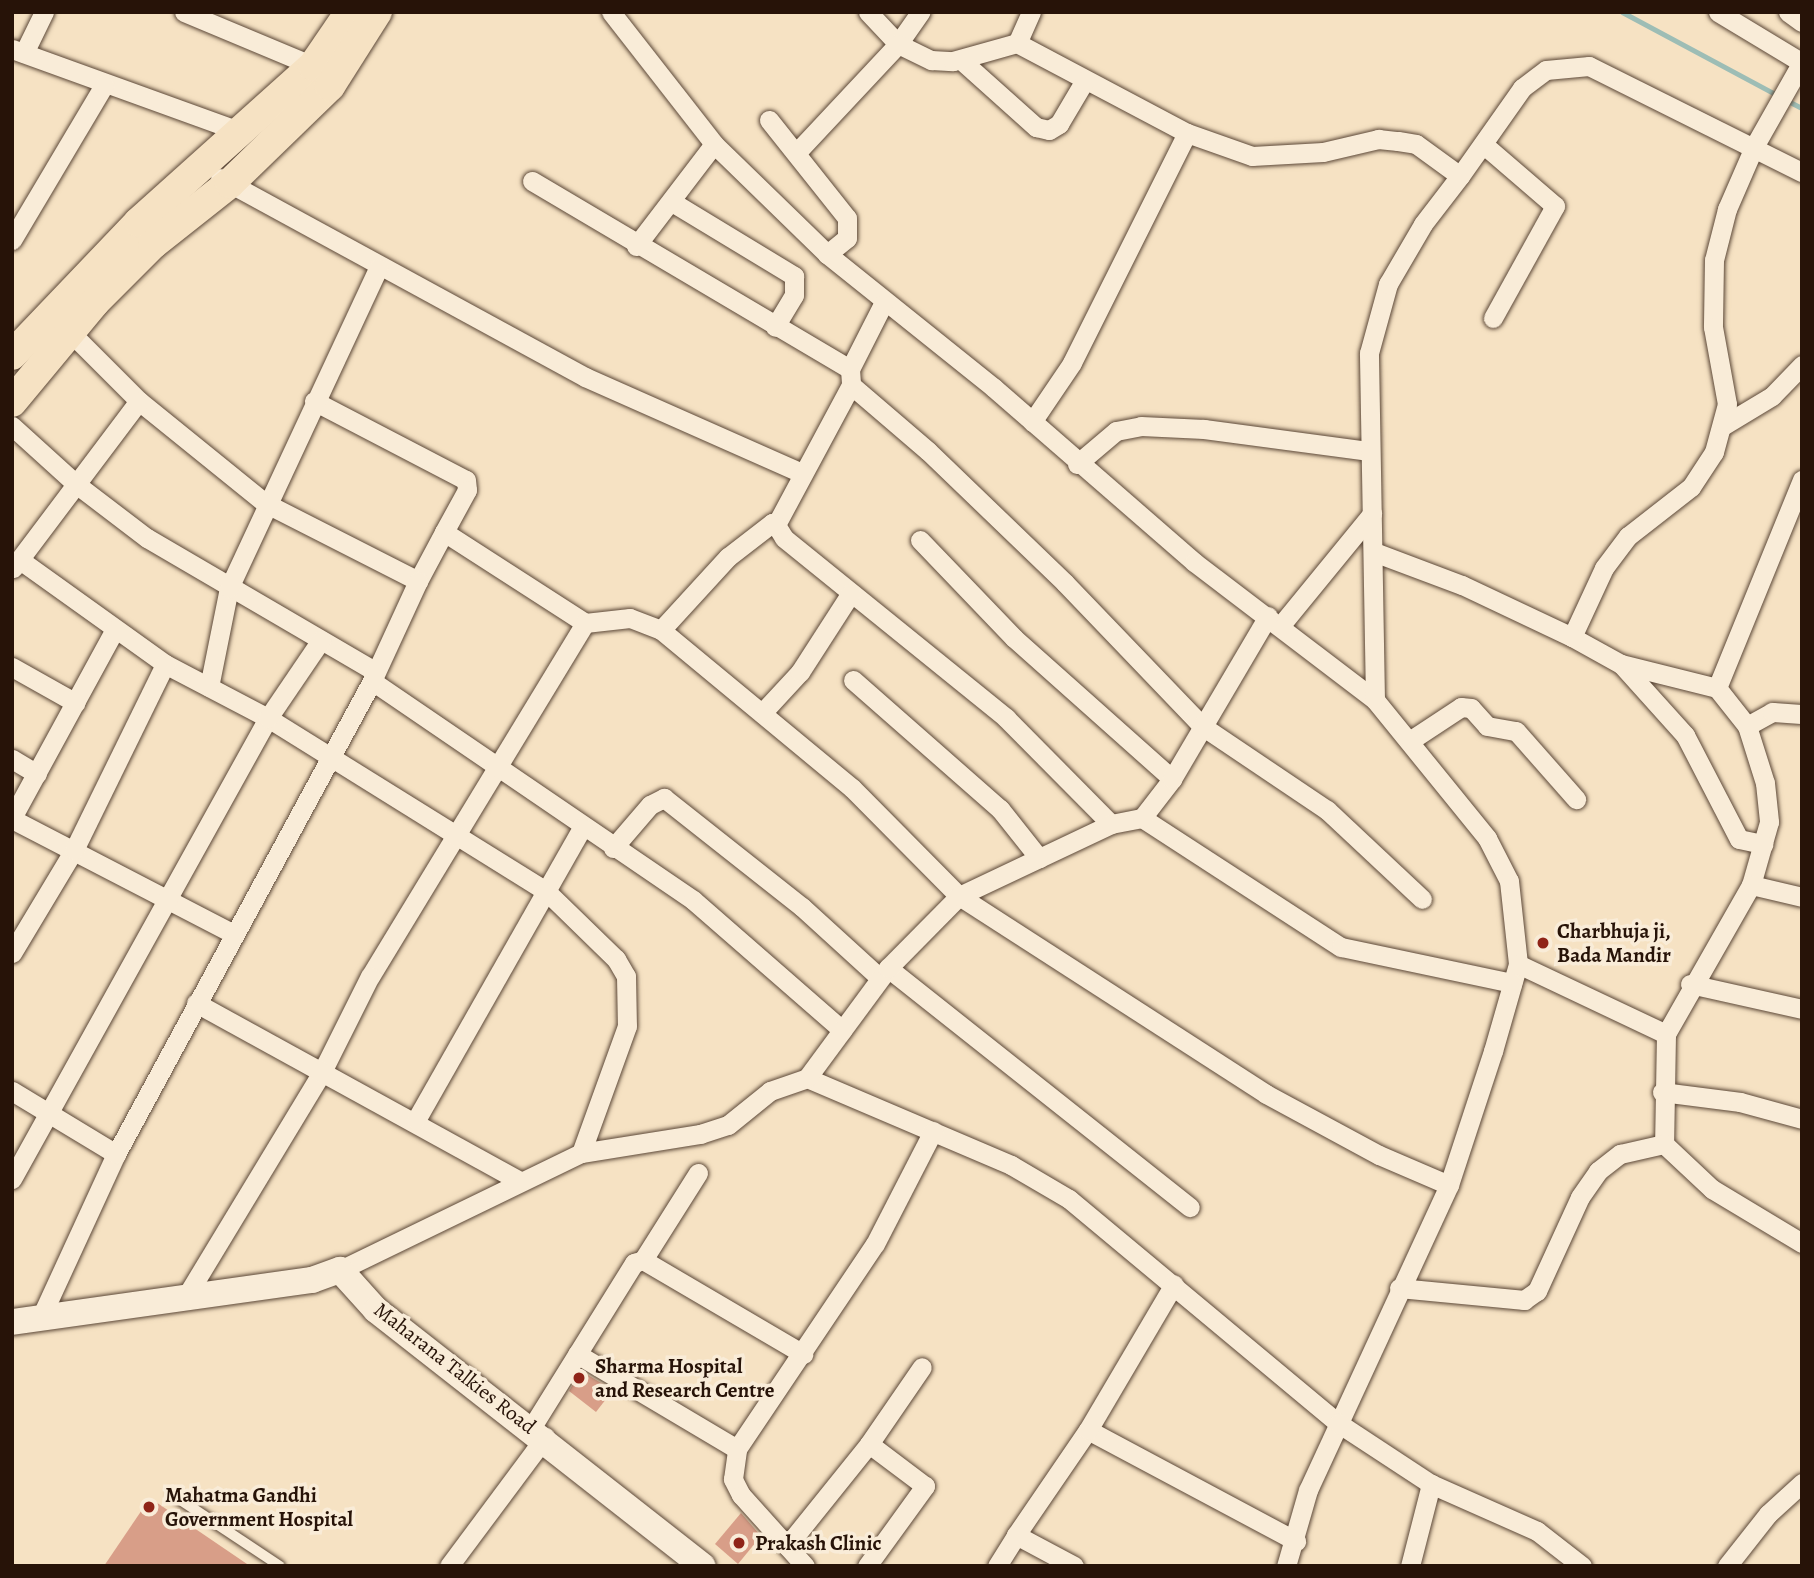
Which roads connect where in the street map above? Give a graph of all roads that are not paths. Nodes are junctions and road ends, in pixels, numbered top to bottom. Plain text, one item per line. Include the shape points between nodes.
1 (184, 12) edge
2 (611, 12) edge
3 (868, 12) edge
4 (920, 12) edge
5 (1031, 12) edge
6 (1718, 12) edge
7 (1788, 12) edge
8 (356, 13) edge
9 (40, 14) edge
10 (1802, 22) edge
11 (1017, 43) junction
12 (898, 44) junction
13 (18, 51) edge
14 (961, 60) junction
15 (313, 66) junction
16 (1800, 66) edge
17 (1085, 80) junction
18 (104, 85) junction
19 (769, 120) dead end
20 (242, 132) junction
21 (1187, 133) junction
22 (715, 144) junction
23 (1483, 144) junction
24 (1754, 147) junction
25 (797, 152) junction
26 (201, 167) junction
27 (1802, 172) edge
28 (1460, 176) junction
29 (532, 181) dead end
30 (230, 183) junction
31 (672, 202) junction
32 (12, 240) edge
33 (636, 246) junction
34 (827, 254) junction
35 (378, 268) junction
36 (883, 304) junction
37 (1493, 318) dead end
38 (60, 322) junction
39 (775, 327) junction
40 (18, 338) edge
41 (1802, 365) edge
42 (850, 377) junction
43 (139, 401) junction
44 (314, 401) junction
45 (12, 402) edge
46 (1032, 422) junction
47 (1724, 425) junction
48 (12, 426) edge
49 (1368, 451) junction
50 (1077, 464) junction
51 (802, 474) junction
52 (1802, 480) edge
53 (76, 484) junction
54 (265, 503) junction
55 (1796, 511) edge
56 (1372, 514) junction
57 (776, 525) junction
58 (444, 532) junction
59 (920, 540) dead end
60 (1374, 552) junction
61 (17, 556) edge
62 (418, 581) junction
63 (229, 588) junction
64 (851, 593) junction
65 (1275, 620) junction
66 (584, 623) junction
67 (115, 629) junction
68 (661, 630) junction
69 (1572, 637) junction
70 (321, 640) junction
71 (165, 664) junction
72 (1622, 664) junction
73 (12, 667) edge
74 (374, 676) junction
75 (853, 680) dead end
76 (209, 687) junction
77 (1717, 688) junction
78 (1375, 700) junction
79 (76, 703) junction
80 (762, 713) junction
81 (1802, 714) edge
82 (268, 718) junction
83 (1202, 726) junction
84 (1747, 726) junction
85 (1411, 740) junction
86 (331, 759) junction
87 (12, 760) edge
88 (496, 765) junction
89 (37, 774) junction
90 (1172, 779) junction
91 (1576, 799) dead end
92 (12, 818) edge
93 (1142, 818) junction
94 (1111, 824) junction
95 (582, 828) junction
96 (456, 833) junction
97 (1763, 844) junction
98 (613, 848) junction
99 (74, 850) junction
100 (1039, 858) junction
101 (1751, 885) junction
102 (546, 891) junction
103 (168, 896) junction
104 (960, 896) junction
105 (1802, 897) edge
106 (1422, 899) dead end
107 (232, 933) junction
108 (12, 953) edge
109 (1518, 964) junction
110 (884, 973) junction
111 (1512, 983) junction
112 (1690, 985) junction
113 (196, 1003) junction
114 (1802, 1009) edge
115 (842, 1030) junction
116 (1666, 1034) junction
117 (321, 1072) junction
118 (807, 1078) junction
119 (12, 1091) edge
120 (1662, 1092) junction
121 (49, 1111) junction
122 (1802, 1119) edge
123 (416, 1120) junction
124 (933, 1131) junction
125 (1664, 1144) junction
126 (581, 1153) junction
127 (116, 1154) junction
128 (698, 1173) dead end
129 (12, 1179) edge
130 (520, 1181) junction
131 (1449, 1185) junction
132 (1190, 1207) dead end
133 (1802, 1243) edge
134 (643, 1260) junction
135 (340, 1270) junction
136 (1174, 1284) junction
137 (1399, 1288) junction
138 (186, 1297) junction
139 (41, 1317) junction
140 (12, 1322) edge
141 (577, 1354) junction
142 (803, 1354) junction
143 (922, 1367) dead end
144 (1338, 1423) junction
145 (1088, 1430) junction
146 (537, 1433) junction
147 (869, 1444) junction
148 (737, 1450) junction
149 (1802, 1483) edge
150 (1431, 1484) junction
151 (173, 1494) dead end
152 (1016, 1535) junction
153 (1296, 1541) junction
154 (787, 1546) junction
155 (699, 1565) edge
156 (280, 1566) edge
157 (449, 1566) edge
158 (804, 1566) edge
159 (867, 1566) edge
160 (997, 1566) edge
161 (1074, 1566) edge
162 (1286, 1566) edge
163 (1410, 1566) edge
164 (1581, 1566) edge
165 (1727, 1566) edge

1 - 15 street
2 - 22 street
3 - 12 street
4 - 12 street
5 - 11 street
6 - 16 street
7 - 10 street
8 - 15 main road
8 - 30 main road via 330,86
9 - 13 street
11 - 14 street
11 - 17 street
12 - 14 street via 931,60
12 - 25 street
13 - 18 street
14 - 17 street via 1036,127 1049,130 1059,124
15 - 20 main road
16 - 24 street
17 - 21 street
18 - 20 street
18 - 32 street
19 - 25 street
20 - 26 main road
21 - 28 street via 1252,156 1323,152 1378,139 1398,141 1416,144
21 - 46 street via 1072,363
22 - 31 street
22 - 34 street
23 - 24 street via 1522,88 1546,69 1589,66
23 - 28 street
23 - 37 street via 1555,206
24 - 27 street
24 - 47 street via 1727,209 1714,260 1713,327 1727,404
25 - 34 street via 847,218 847,238
26 - 30 street
26 - 38 main road
28 - 49 street via 1409,248 1376,318 1370,353
29 - 33 street
30 - 35 street
30 - 38 main road
31 - 33 street
31 - 39 street via 794,276 794,295
33 - 39 street
34 - 36 street
35 - 44 street
35 - 51 street via 585,377
36 - 42 street
36 - 46 street
38 - 40 main road
38 - 43 street
38 - 45 main road
39 - 42 street
41 - 47 street via 1772,396
42 - 51 street
42 - 83 street via 1055,573
43 - 53 street
43 - 54 street
44 - 54 street
44 - 58 street via 466,480 467,490
46 - 50 street
47 - 69 street via 1692,487 1636,529 1604,568
48 - 53 street
49 - 50 street via 1204,429 1141,426 1116,431
49 - 56 street
50 - 65 street via 1194,562
51 - 57 street
52 - 55 street
53 - 61 street
53 - 63 street via 147,538
54 - 62 street
54 - 63 street
55 - 77 street
56 - 60 street
56 - 65 street
57 - 64 street via 784,538
57 - 68 street via 772,523 728,557
58 - 62 street
58 - 66 street
59 - 90 street via 1014,638
60 - 69 street
60 - 78 street
61 - 67 street
62 - 74 street
63 - 70 street
63 - 76 street
64 - 80 street via 800,672
64 - 94 street via 1006,718
65 - 78 street
65 - 83 street
66 - 68 street via 630,618
66 - 88 street
67 - 71 street
67 - 79 street
68 - 80 street
69 - 72 street
70 - 74 street
70 - 82 street
71 - 76 street
71 - 99 street
72 - 77 street
72 - 97 street via 1685,735 1734,833 1739,839
73 - 79 street
74 - 86 street
74 - 88 street
75 - 100 street via 1000,809
76 - 82 street
77 - 84 street
78 - 85 street
79 - 89 street
80 - 104 street via 852,788
81 - 84 street via 1772,712
82 - 86 street
82 - 103 street
83 - 90 street
83 - 106 street via 1327,810
84 - 97 street via 1765,783 1769,822
85 - 91 street via 1461,708 1471,708 1487,726 1505,725 1516,732
85 - 109 street via 1487,838 1509,881
86 - 96 street
86 - 107 street
87 - 89 street
88 - 95 street
88 - 96 street
89 - 92 street
90 - 93 street
92 - 99 street
93 - 94 street
93 - 111 street via 1341,947
94 - 100 street
95 - 98 street
95 - 102 street
96 - 102 street
96 - 117 street via 370,976
97 - 101 street
98 - 110 street via 650,805 664,798
98 - 115 street via 693,900
99 - 103 street
99 - 108 street
100 - 104 street
101 - 105 street
101 - 112 street
102 - 123 street
102 - 126 street via 626,976 627,1026
103 - 107 street
103 - 121 street
104 - 110 street
104 - 131 street via 1266,1094 1379,1155
107 - 113 street
109 - 111 street
109 - 116 street
110 - 115 street
110 - 132 street
111 - 131 street
112 - 114 street
112 - 116 street
113 - 117 street
113 - 127 street
115 - 118 street
116 - 120 street
117 - 123 street
117 - 138 street
118 - 124 street
118 - 126 street via 771,1091 728,1125 700,1135
119 - 121 street
120 - 122 street via 1740,1102
120 - 125 street
121 - 127 street
121 - 129 street
123 - 130 street
124 - 136 street via 1011,1165 1069,1199
124 - 142 street via 875,1244
125 - 133 street via 1712,1189
125 - 137 street via 1620,1154 1598,1171 1580,1197 1537,1291 1524,1300
126 - 130 street
127 - 139 street
128 - 134 street
130 - 135 street
131 - 137 street
134 - 141 street via 634,1263
134 - 142 street
135 - 138 street via 312,1280
135 - 146 street, Maharana Talkies Road via 376,1310
136 - 144 street
136 - 145 street
137 - 144 street
138 - 139 street
139 - 140 street
141 - 146 street
141 - 148 street
142 - 148 street
143 - 147 street
144 - 150 street
144 - 153 street via 1308,1490
145 - 152 street
145 - 153 street
146 - 155 street, Maharana Talkies Road
146 - 157 street
147 - 154 street
147 - 159 street via 925,1486
148 - 154 street via 733,1479
149 - 165 street via 1768,1514
150 - 163 street
150 - 164 street via 1537,1531
151 - 156 lane
152 - 160 street
152 - 161 street
153 - 162 street
154 - 158 street

